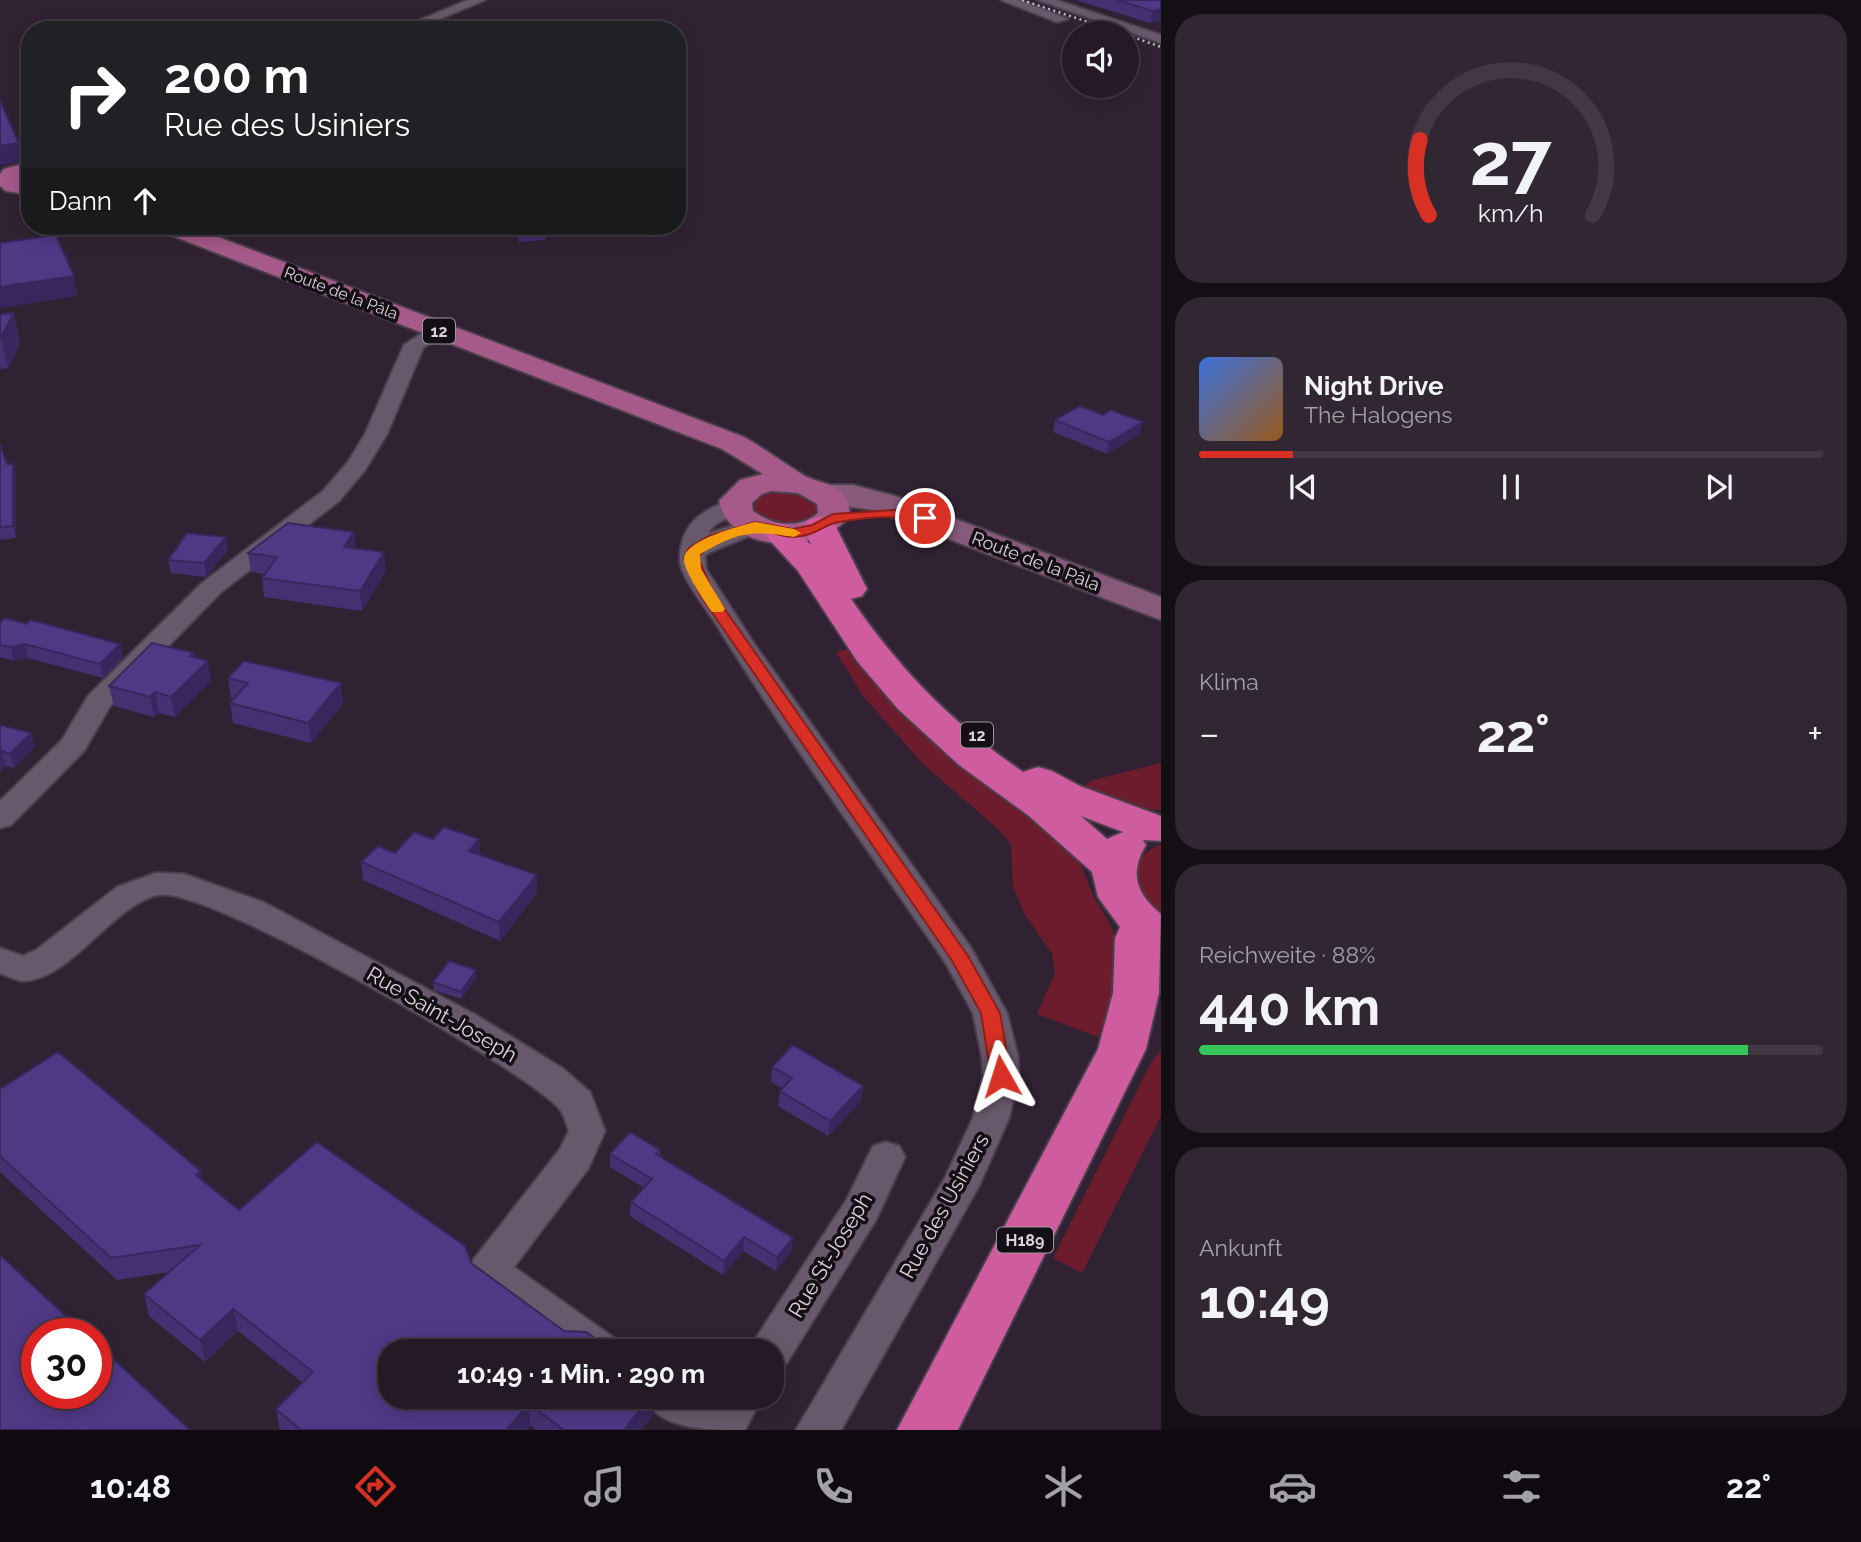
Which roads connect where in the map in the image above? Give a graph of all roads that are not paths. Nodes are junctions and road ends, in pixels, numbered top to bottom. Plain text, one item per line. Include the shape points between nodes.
1 (479, 0) edge
2 (1007, 0) edge
3 (1044, 0) edge
4 (425, 21) edge
5 (1069, 21) edge
6 (1161, 39) edge
7 (1139, 45) edge
8 (1161, 52) edge
9 (191, 235) edge
10 (436, 330) junction
11 (710, 436) junction
12 (792, 482) junction
13 (755, 513) junction
14 (826, 513) junction
15 (1161, 609) edge
16 (0, 818) edge
17 (1158, 829) edge
18 (1112, 866) junction
19 (1152, 930) edge
20 (0, 960) edge
21 (1161, 1011) edge
22 (1122, 1049) junction
23 (886, 1157) dead end
24 (582, 1339) edge
25 (779, 1339) edge
26 (680, 1409) edge
27 (734, 1409) edge
28 (709, 1430) edge
29 (721, 1430) edge
30 (818, 1430) edge
31 (927, 1430) edge

1 - 4 street
2 - 5 street
3 - 6 street
7 - 8 street
9 - 10 main road, Route de la Pâla / 12
10 - 11 main road, Route de la Pâla / 12
10 - 16 street via 414,345 376,434 331,496 211,588 98,702 74,745
11 - 12 main road, Route de la Pâla / 12 via 749,451
11 - 13 main road, Route de la Pâla / 12 via 734,456
12 - 13 main road, 12
12 - 14 main road, 12
13 - 14 main road
13 - 18 highway, 12 via 811,565 870,653 911,701
13 - 30 street, Rue des Usiniers via 694,551 694,569 707,595 959,956 990,1013 1000,1057 994,1108 961,1185
14 - 15 street, Route de la Pâla via 910,513
14 - 17 highway, 12 via 834,561 874,626 916,678 956,717 1062,795
17 - 18 highway, 12 via 1129,842
18 - 19 highway via 1119,896
19 - 22 highway via 1138,938 1136,993
20 - 24 street, Rue Saint-Joseph via 24,969 48,958 128,895 156,884 184,885 252,910 356,964 550,1078 577,1102 587,1131 575,1158 488,1271
21 - 22 highway
22 - 31 highway, H189
23 - 25 street, Rue St-Joseph via 862,1209
26 - 28 street
27 - 29 street

